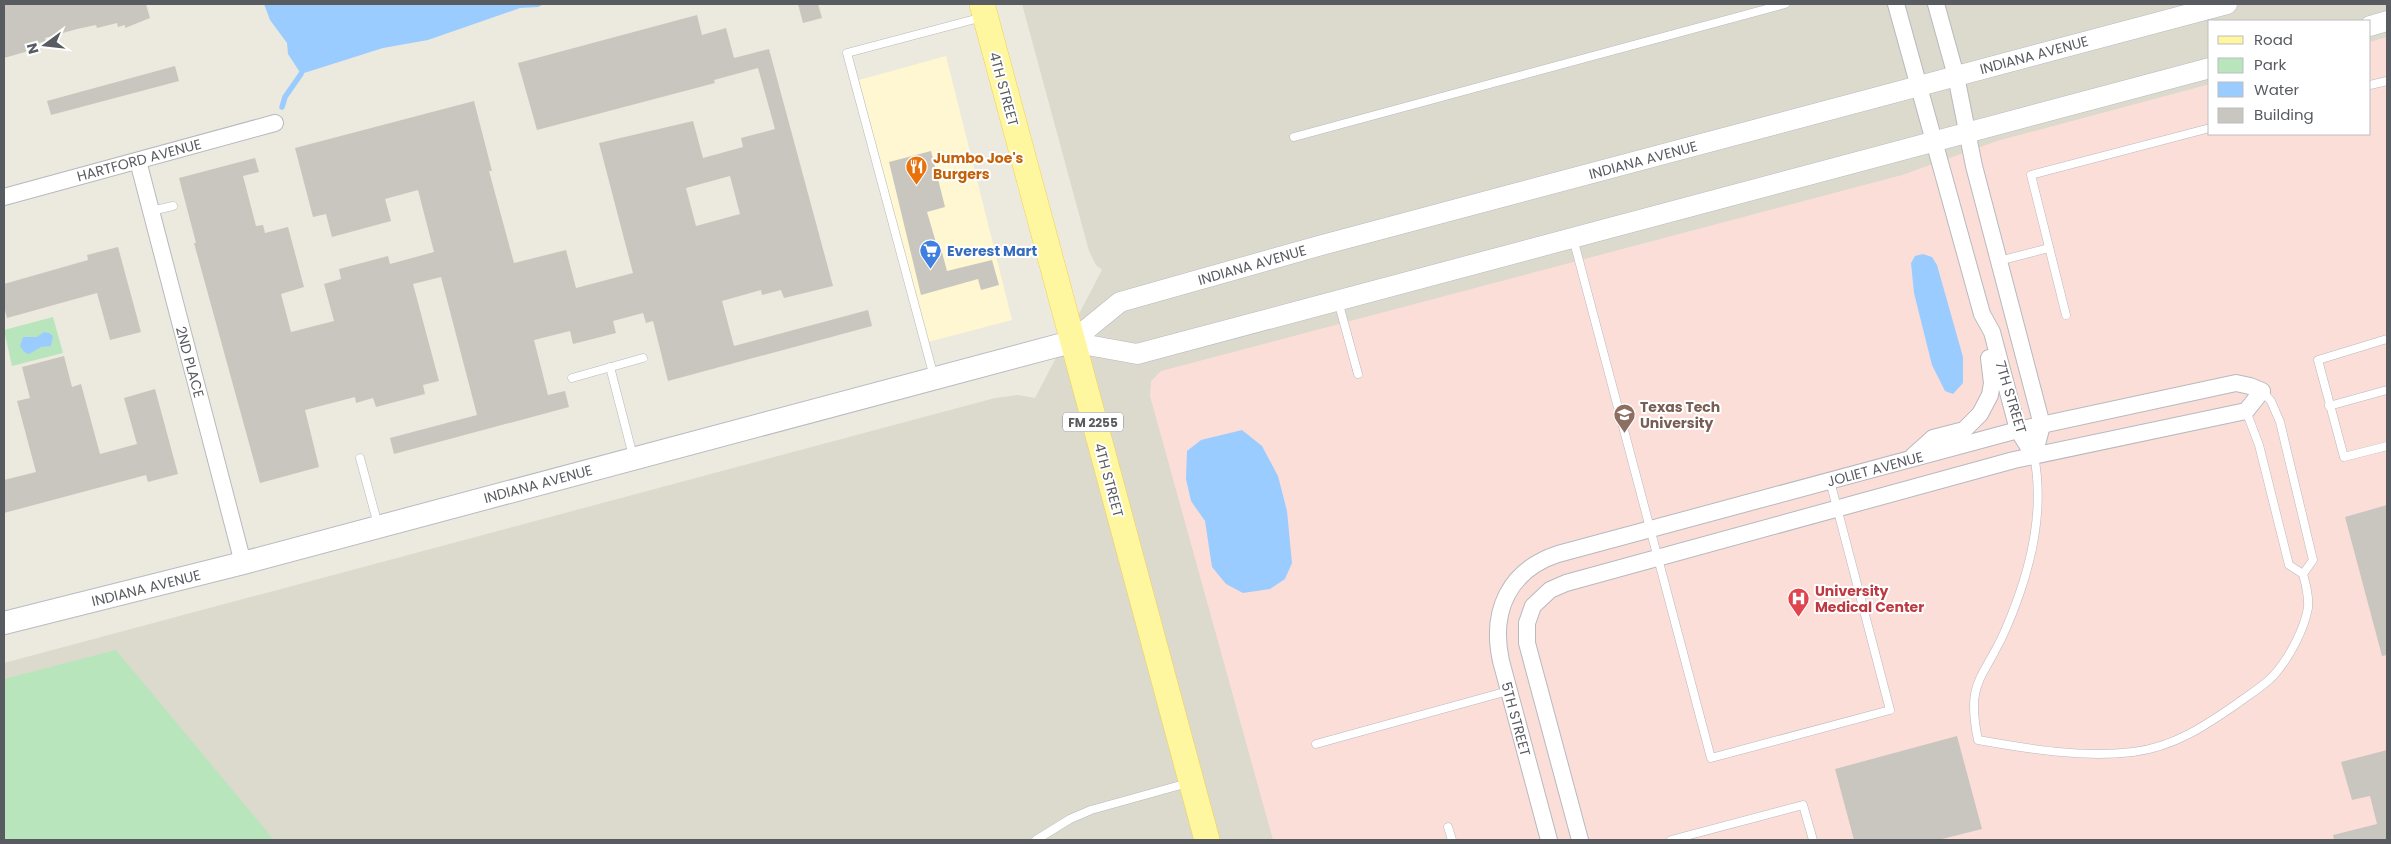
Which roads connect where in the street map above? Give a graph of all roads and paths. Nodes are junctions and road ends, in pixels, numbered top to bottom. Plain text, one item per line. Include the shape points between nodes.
1 (1785, 4) edge
2 (1896, 4) edge
3 (1936, 4) edge
4 (2227, 4) edge
5 (983, 10) edge
6 (2387, 22) edge
7 (2371, 26) edge
8 (2208, 69) edge
9 (1956, 76) junction
10 (2387, 81) edge
11 (1918, 85) junction
12 (2371, 85) edge
13 (275, 123) dead end
14 (2208, 129) edge
15 (1968, 131) junction
16 (1294, 136) dead end
17 (1934, 140) junction
18 (138, 161) junction
19 (4, 197) edge
20 (173, 206) dead end
21 (151, 212) junction
22 (1572, 238) junction
23 (2049, 248) junction
24 (2000, 261) junction
25 (1338, 301) junction
26 (1982, 314) junction
27 (2066, 315) dead end
28 (2387, 340) edge
29 (1071, 342) junction
30 (643, 358) dead end
31 (610, 367) junction
32 (1358, 374) dead end
33 (572, 378) dead end
34 (934, 378) junction
35 (2387, 390) edge
36 (2262, 391) junction
37 (2330, 406) junction
38 (2246, 411) junction
39 (2042, 425) junction
40 (2018, 430) junction
41 (2387, 446) edge
42 (2034, 456) junction
43 (360, 458) dead end
44 (633, 458) junction
45 (1910, 459) junction
46 (1830, 481) junction
47 (1838, 509) junction
48 (379, 527) junction
49 (1650, 529) junction
50 (1658, 557) junction
51 (244, 563) junction
52 (2303, 574) junction
53 (1506, 597) joint
54 (4, 624) edge
55 (1508, 691) junction
56 (1316, 744) dead end
57 (1191, 782) junction
58 (1448, 827) dead end
59 (1680, 839) edge
60 (1036, 840) edge
61 (1207, 840) edge
62 (1452, 840) edge
63 (1549, 840) edge
64 (1580, 840) edge
65 (1672, 840) edge
66 (1813, 840) edge

1 - 16 lane
2 - 11 street, 7TH STREET
3 - 9 street, 7TH STREET
4 - 9 street, INDIANA AVENUE
5 - 29 main road, 4TH STREET / FM 2255
5 - 34 lane via 847,53
6 - 7 street
8 - 15 street, INDIANA AVENUE
9 - 11 street, INDIANA AVENUE
9 - 15 street, 7TH STREET
10 - 12 lane
11 - 17 street, 7TH STREET
11 - 29 street, INDIANA AVENUE via 1120,302
13 - 18 street, HARTFORD AVENUE
14 - 23 lane via 2031,176
15 - 17 street, INDIANA AVENUE
15 - 24 street, 7TH STREET via 1974,166
17 - 22 street, INDIANA AVENUE
17 - 26 street, 7TH STREET
18 - 19 street, HARTFORD AVENUE
18 - 21 street, 2ND PLACE
20 - 21 lane
21 - 51 street, 2ND PLACE
22 - 25 street, INDIANA AVENUE
22 - 49 lane
23 - 24 lane
23 - 27 lane
24 - 39 street, 7TH STREET
25 - 29 street, INDIANA AVENUE via 1137,354
25 - 32 lane
26 - 40 street, 7TH STREET via 1992,332
26 - 45 street via 1992,383 1987,403 1964,430 1933,438
28 - 37 lane via 2318,360
29 - 34 main road, INDIANA AVENUE
29 - 57 main road, 4TH STREET / FM 2255
30 - 31 lane
31 - 33 lane
31 - 44 lane
34 - 44 main road, INDIANA AVENUE
35 - 37 lane
36 - 38 street
36 - 39 street, JOLIET AVENUE via 2236,383
36 - 52 lane via 2271,401 2280,422 2313,560
37 - 41 lane via 2344,458
38 - 42 street, JOLIET AVENUE
38 - 52 lane via 2259,445 2289,565
39 - 40 street, JOLIET AVENUE
39 - 42 street, 7TH STREET
40 - 42 street, 7TH STREET
40 - 45 street, JOLIET AVENUE
42 - 47 street, JOLIET AVENUE
42 - 52 lane via 2039,492 2032,548 2011,616 1975,689 1978,740 2100,754 2162,746 2201,728 2266,683 2284,664 2305,620 2308,606
43 - 48 lane
44 - 48 main road, INDIANA AVENUE
45 - 46 street, JOLIET AVENUE
46 - 47 lane
46 - 49 street, JOLIET AVENUE
47 - 50 street, JOLIET AVENUE
47 - 50 lane via 1890,710 1711,758
48 - 51 main road, INDIANA AVENUE
49 - 50 lane
49 - 53 street, JOLIET AVENUE via 1542,560 1527,569
50 - 64 street, JOLIET AVENUE via 1550,590 1533,606 1527,623 1528,648
51 - 54 main road, INDIANA AVENUE
53 - 55 street, 5TH STREET via 1498,616 1497,638
55 - 56 lane
55 - 63 street, 5TH STREET
57 - 60 lane via 1091,810
57 - 61 main road, 4TH STREET / FM 2255
58 - 62 lane
59 - 65 lane
59 - 66 lane via 1803,805

